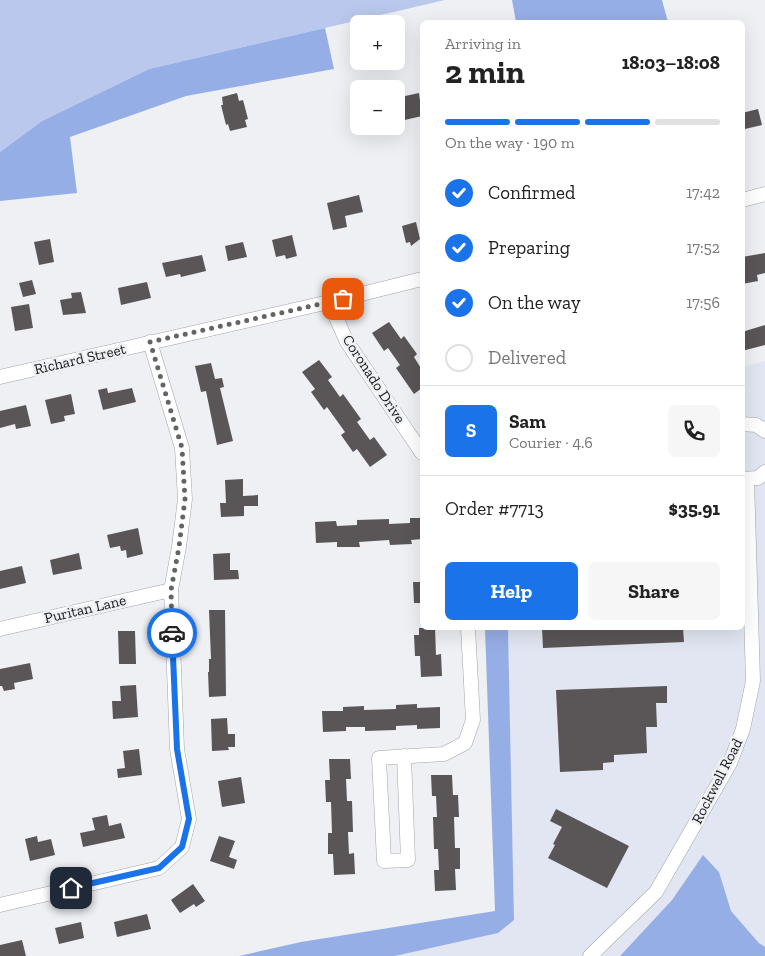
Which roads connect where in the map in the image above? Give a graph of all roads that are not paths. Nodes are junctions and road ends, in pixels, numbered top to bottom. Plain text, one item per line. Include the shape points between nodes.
1 (765, 194) edge
2 (745, 199) edge
3 (420, 279) edge
4 (329, 302) junction
5 (150, 342) junction
6 (0, 377) edge
7 (745, 424) edge
8 (765, 431) edge
9 (420, 450) edge
10 (765, 472) edge
11 (745, 480) edge
12 (171, 590) junction
13 (0, 629) edge
14 (468, 630) edge
15 (759, 682) edge
16 (404, 756) junction
17 (0, 905) edge
18 (590, 956) edge

1 - 2 street
3 - 4 street, Richard Street
4 - 5 street, Richard Street
4 - 9 street, Coronado Drive via 347,342
5 - 6 street, Richard Street
5 - 12 street via 182,448 185,499
7 - 8 street via 756,425
10 - 11 street, Rockwell Road via 758,478
11 - 15 street, Rockwell Road
12 - 13 street, Puritan Lane
12 - 17 street via 177,749 189,819 182,847 159,868
14 - 16 street via 473,720 465,743 444,754
15 - 18 street, Rockwell Road via 730,762 656,892
16 - 16 street via 379,758 384,861 408,860

